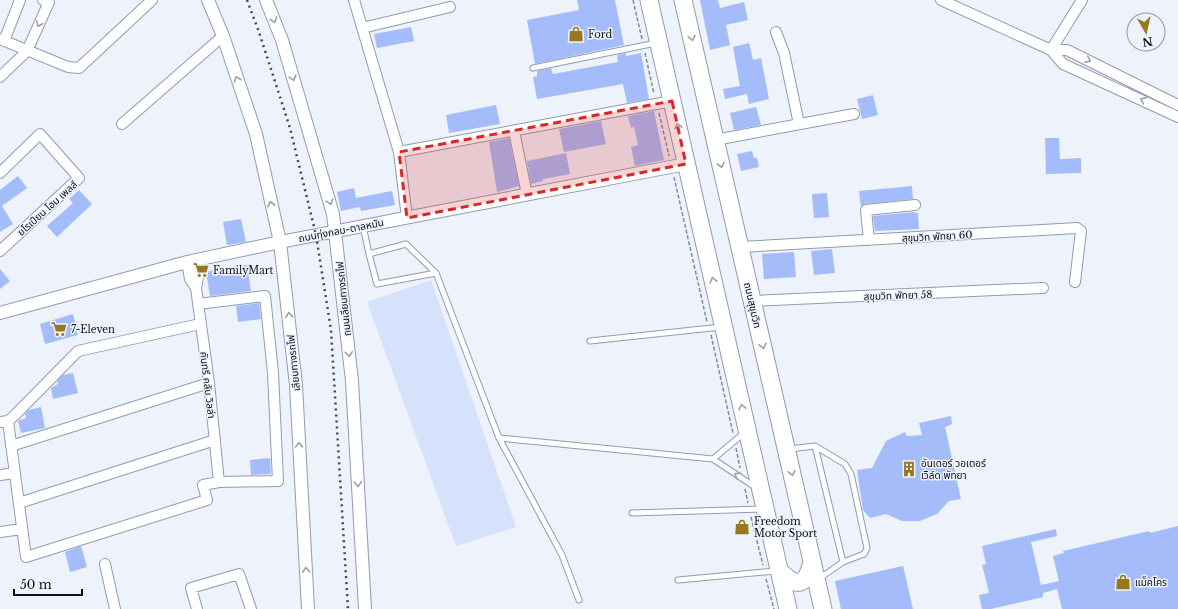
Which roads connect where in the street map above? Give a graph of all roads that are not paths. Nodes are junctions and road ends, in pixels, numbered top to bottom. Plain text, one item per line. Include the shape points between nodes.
1 (20, 0) edge
2 (43, 0) edge
3 (152, 0) edge
4 (208, 0) edge
5 (266, 0) edge
6 (354, 0) edge
7 (649, 0) edge
8 (683, 0) edge
9 (941, 0) edge
10 (1082, 0) edge
11 (450, 7) dead end
12 (362, 28) junction
13 (776, 32) dead end
14 (223, 36) junction
15 (2, 40) edge
16 (651, 43) junction
17 (1051, 50) junction
18 (27, 51) junction
19 (533, 68) dead end
20 (0, 77) edge
21 (664, 103) junction
22 (1178, 105) edge
23 (854, 114) dead end
24 (1178, 117) edge
25 (122, 124) dead end
26 (799, 124) junction
27 (514, 131) junction
28 (715, 140) junction
29 (399, 152) junction
30 (679, 166) junction
31 (0, 173) edge
32 (526, 195) junction
33 (915, 205) dead end
34 (407, 218) junction
35 (363, 226) junction
36 (336, 232) junction
37 (869, 240) junction
38 (280, 242) junction
39 (740, 247) junction
40 (0, 251) edge
41 (369, 254) junction
42 (191, 262) junction
43 (436, 273) junction
44 (1075, 282) dead end
45 (1043, 288) dead end
46 (752, 301) junction
47 (198, 304) junction
48 (0, 313) edge
49 (200, 324) junction
50 (716, 327) junction
51 (590, 341) dead end
52 (209, 382) junction
53 (4, 422) edge
54 (747, 430) junction
55 (500, 438) junction
56 (215, 440) junction
57 (11, 446) junction
58 (815, 446) junction
59 (786, 450) junction
60 (713, 459) junction
61 (15, 473) junction
62 (0, 476) edge
63 (219, 482) junction
64 (761, 491) junction
65 (19, 503) junction
66 (757, 509) junction
67 (632, 513) dead end
68 (22, 529) junction
69 (0, 532) edge
70 (812, 561) junction
71 (843, 562) junction
72 (105, 564) dead end
73 (772, 571) junction
74 (678, 580) dead end
75 (816, 580) junction
76 (579, 600) dead end
77 (114, 609) edge
78 (197, 609) edge
79 (251, 609) edge
80 (308, 609) edge
81 (365, 609) edge
82 (788, 609) edge
83 (823, 609) edge

1 - 15 street
2 -> 18 street via 49,2
3 - 18 street via 79,68 68,67
4 - 14 street
5 -> 36 street, ถนนเลียบทางรถไฟ via 282,40
6 - 12 street
7 - 16 highway
8 -> 28 highway, ถนนสุขุมวิท
9 - 17 street
10 - 17 street
11 - 12 street
12 - 29 street
13 - 26 street via 784,53
14 - 25 street
38 -> 14 street via 256,134
15 - 18 street
16 - 19 lane
16 - 21 highway
17 -> 22 street via 1066,50
24 -> 17 street via 1063,64
18 - 20 street
21 - 27 street
30 -> 21 highway
23 - 26 street
26 - 28 street
27 - 29 street
27 - 32 street
28 -> 39 highway, ถนนสุขุมวิท
29 - 34 street
30 - 32 street, ถนนทุ่งกลม-ตาลหมัน
50 -> 30 highway
31 - 40 street, ยโรเปียน โฮม เพลส์ via 40,134 79,178
32 - 34 street, ถนนทุ่งกลม-ตาลหมัน
33 - 37 street via 866,210
34 - 35 street, ถนนทุ่งกลม-ตาลหมัน
35 - 36 street, ถนนทุ่งกลม-ตาลหมัน
35 - 41 lane
36 - 38 street, ถนนทุ่งกลม-ตาลหมัน
36 -> 81 street, ถนนเลียบทางรถไฟ via 352,381
37 - 39 street, สุขุมวิท พัทยา 60
37 - 44 street, สุขุมวิท พัทยา 60 via 1077,228 1081,231
38 - 42 street, ถนนทุ่งกลม-ตาลหมัน
80 -> 38 street, เลียบทางรถไฟ via 296,385
39 - 46 highway, ถนนสุขุมวิท
41 - 43 lane via 406,244
41 - 43 lane via 376,284
42 - 47 street, คันทรี คลับ วิลล่า via 190,279 196,288
42 - 48 street, ถนนทุ่งกลม-ตาลหมัน
43 - 55 lane
45 - 46 street, สุขุมวิท พัทยา 58
46 -> 59 highway, ถนนสุขุมวิท
47 - 49 street, คันทรี คลับ วิลล่า
47 - 63 street via 265,296 273,373 278,481
49 - 52 street, คันทรี คลับ วิลล่า
49 - 53 street via 78,351
50 - 51 lane
54 -> 50 highway
52 - 56 street, คันทรี คลับ วิลล่า
52 - 57 street
53 - 57 street
54 - 60 lane
54 - 64 highway
55 - 60 lane
55 - 76 lane via 562,555
56 - 63 street, คันทรี คลับ วิลล่า
56 - 65 street
57 - 61 street
58 - 59 lane
58 - 71 lane
58 - 71 lane via 845,464 851,474 867,548 864,554
59 -> 70 highway, ถนนสุขุมวิท
64 -> 60 lane
61 - 62 street
61 - 65 street
63 - 68 street via 203,485 207,500 26,557
64 - 66 highway
65 - 68 street
66 - 67 lane
66 - 73 highway
68 - 69 street
70 - 73 highway via 810,572 798,583
70 - 75 highway, ถนนสุขุมวิท
71 - 75 lane
72 - 77 street
73 - 74 lane
73 - 82 highway
75 - 83 highway, ถนนสุขุมวิท
78 - 79 street via 191,588 239,574

